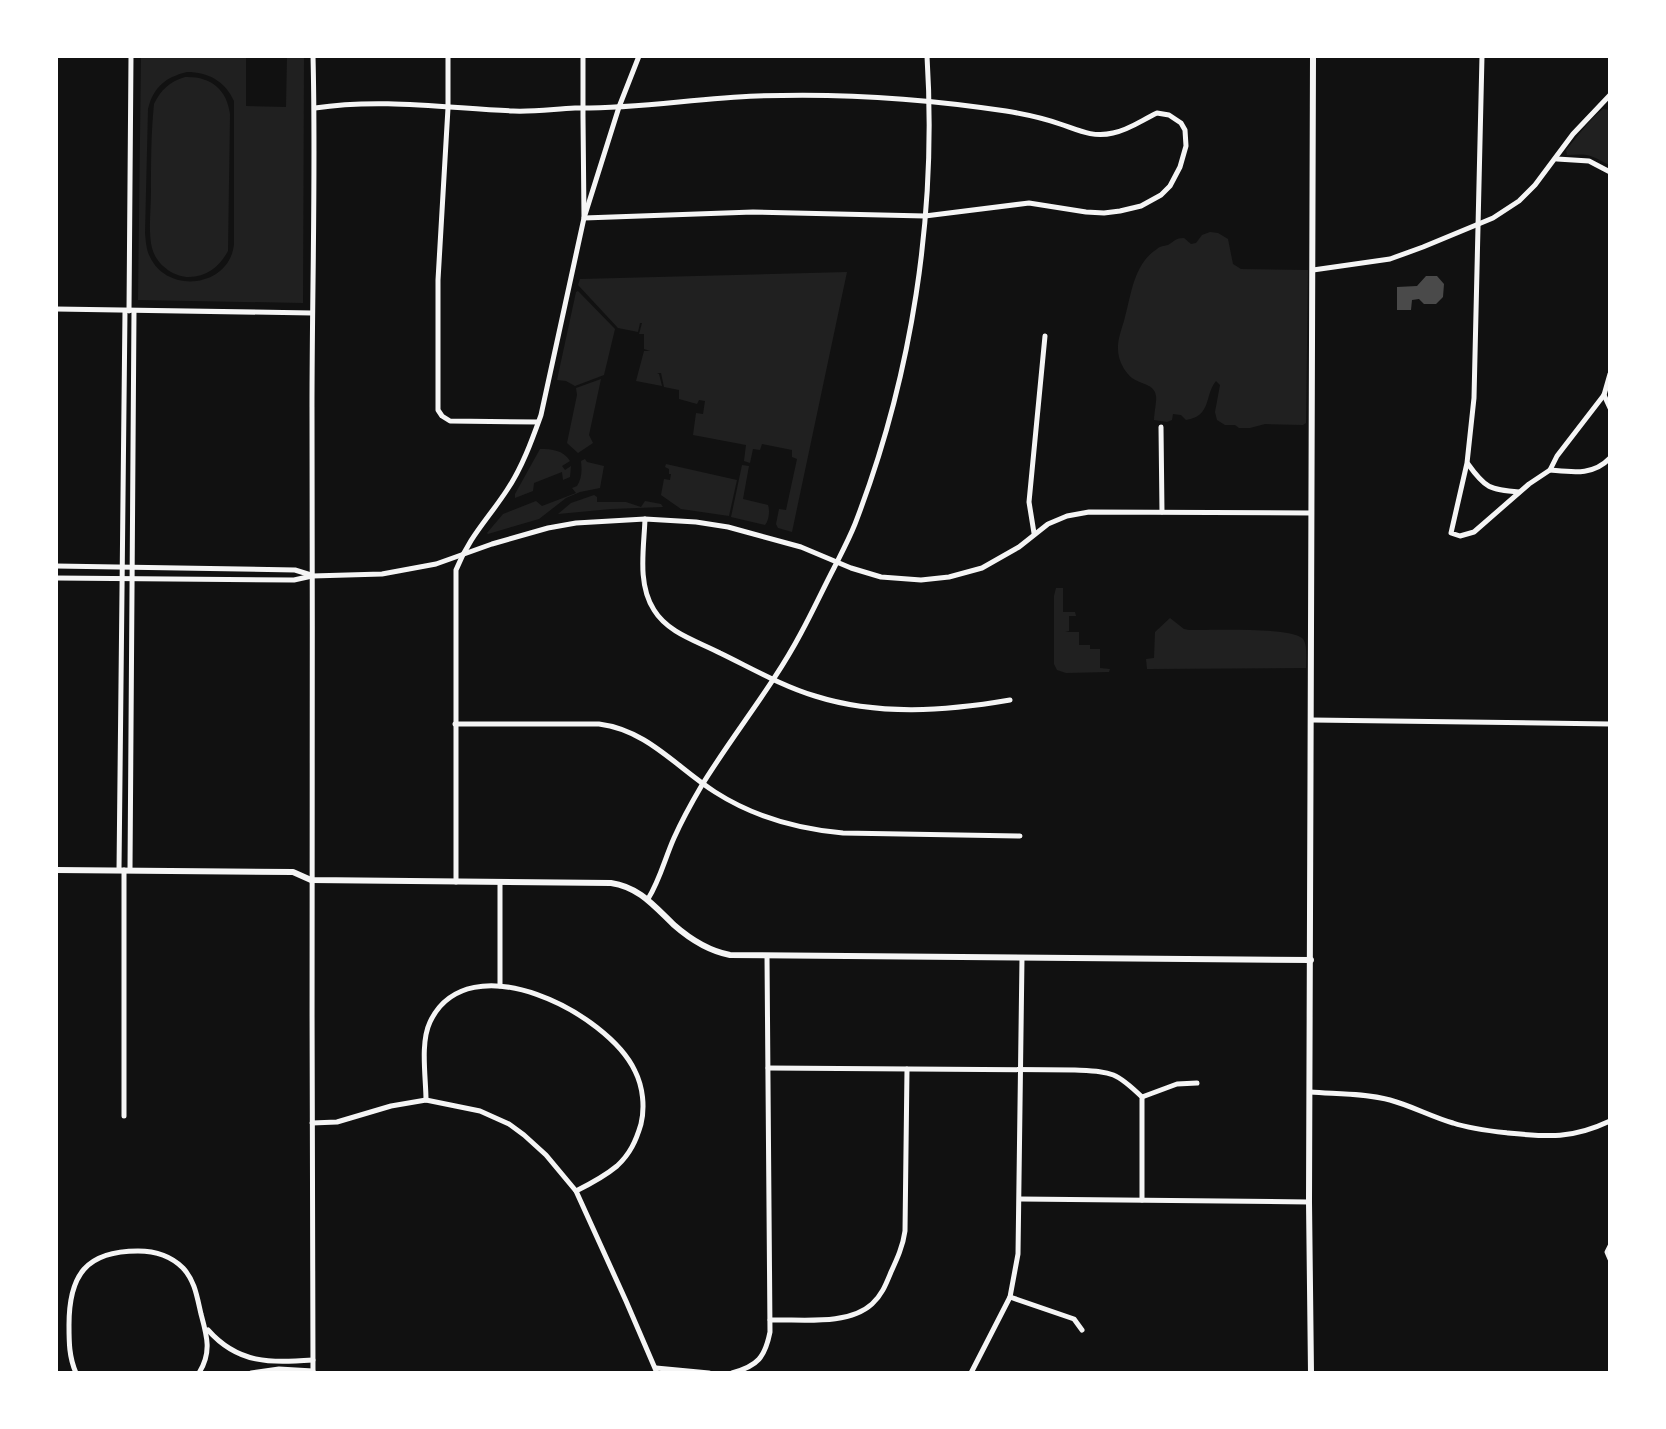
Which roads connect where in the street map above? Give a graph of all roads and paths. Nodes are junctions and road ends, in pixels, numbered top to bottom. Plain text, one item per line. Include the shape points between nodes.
1 (131, 56) edge
2 (313, 56) edge
3 (448, 56) edge
4 (583, 56) edge
5 (639, 56) edge
6 (927, 56) edge
7 (1313, 56) edge
8 (1482, 56) edge
9 (1610, 95) edge
10 (930, 102) junction
11 (619, 107) junction
12 (315, 108) junction
13 (448, 108) junction
14 (583, 108) junction
15 (1556, 159) junction
16 (1610, 172) edge
17 (925, 216) junction
18 (584, 218) junction
19 (1479, 223) junction
20 (1313, 270) junction
21 (56, 309) edge
22 (129, 311) junction
23 (312, 313) junction
24 (1045, 336) dead end
25 (1610, 374) edge
26 (1604, 395) junction
27 (1610, 408) edge
28 (538, 422) junction
29 (1161, 427) dead end
30 (1610, 458) edge
31 (1467, 463) junction
32 (1550, 470) junction
33 (1520, 492) junction
34 (1162, 512) junction
35 (1311, 513) junction
36 (645, 519) junction
37 (1034, 534) junction
38 (461, 556) junction
39 (836, 562) junction
40 (56, 566) edge
41 (122, 567) junction
42 (132, 568) junction
43 (312, 576) junction
44 (56, 578) edge
45 (132, 578) junction
46 (122, 579) junction
47 (774, 679) junction
48 (1010, 700) dead end
49 (1312, 720) junction
50 (455, 724) junction
51 (1610, 724) edge
52 (703, 783) junction
53 (1020, 836) dead end
54 (56, 870) edge
55 (124, 870) junction
56 (311, 880) junction
57 (456, 882) junction
58 (500, 882) junction
59 (648, 899) junction
60 (767, 956) junction
61 (1022, 958) junction
62 (1311, 960) junction
63 (500, 986) junction
64 (768, 1068) junction
65 (907, 1069) junction
66 (1021, 1070) junction
67 (1197, 1083) dead end
68 (1310, 1092) junction
69 (1142, 1097) junction
70 (426, 1100) junction
71 (124, 1116) dead end
72 (1610, 1121) edge
73 (312, 1123) junction
74 (576, 1191) junction
75 (1020, 1199) junction
76 (1142, 1200) junction
77 (1309, 1202) junction
78 (1610, 1246) edge
79 (1610, 1259) edge
80 (1010, 1297) junction
81 (770, 1320) junction
82 (206, 1328) junction
83 (1082, 1330) dead end
84 (313, 1360) junction
85 (656, 1371) edge
86 (313, 1372) edge
87 (76, 1373) edge
88 (199, 1373) edge
89 (251, 1373) edge
90 (709, 1373) edge
91 (732, 1373) edge
92 (971, 1373) edge
93 (1311, 1373) edge

1 - 22 street
2 - 12 street
3 - 13 street
4 - 14 street
5 - 11 street
6 - 10 street
7 - 20 street
8 - 19 street
9 - 15 street
10 - 11 street via 761,96
10 - 17 street
10 - 17 street via 1008,111 1099,135 1164,114 1181,123 1187,139 1170,186 1138,207 1104,213 1029,203
11 - 14 street
11 - 18 street
12 - 13 street via 370,103
12 - 23 street
13 - 14 street
13 - 28 street via 438,275 438,410 450,421
14 - 18 street
15 - 16 street via 1589,161
15 - 19 street via 1519,201
17 - 18 street via 740,212
17 - 39 street via 899,386 881,453
18 - 28 street
19 - 20 street via 1390,259
19 - 31 street
20 - 35 street
21 - 22 street
22 - 23 street
22 - 41 street
22 - 42 street
23 - 43 street
24 - 37 street via 1029,502
25 - 26 street
26 - 27 street
26 - 32 street
28 - 38 street via 508,488
29 - 34 street
30 - 32 street via 1589,471
31 - 33 street via 1487,487
31 - 33 street via 1451,533 1474,532
32 - 33 street
34 - 35 street
34 - 37 street via 1089,512 1048,524
35 - 49 street
36 - 38 street via 548,528
36 - 39 street via 728,527
36 - 47 street via 644,583 654,611 671,629
37 - 39 street via 982,568 949,577 881,577
38 - 43 street via 382,574
38 - 50 street via 456,570
39 - 47 street
40 - 41 street
41 - 42 street
41 - 46 street
42 - 43 street via 295,570
42 - 45 street
43 - 45 street
43 - 56 street
44 - 46 street
45 - 46 street
45 - 55 street
46 - 55 street
47 - 48 street via 813,696 881,708 951,708
47 - 52 street
49 - 51 street
49 - 62 street
50 - 52 street via 615,726 638,735
50 - 57 street
52 - 53 street via 749,810 818,831
52 - 59 street
54 - 55 street
55 - 56 street via 293,872
55 - 71 street
56 - 57 street
56 - 73 street
57 - 58 street
58 - 59 street via 611,883
58 - 63 street
59 - 60 street via 705,946 730,955
60 - 61 street
60 - 64 street
61 - 62 street
61 - 66 street
62 - 68 street
63 - 70 street via 457,993 431,1019 425,1043
63 - 74 street via 535,993 584,1019 619,1048 636,1073 643,1103 635,1143 615,1167
64 - 65 street
64 - 81 street
65 - 66 street
65 - 81 street via 905,1231 885,1286 870,1306 852,1316
66 - 69 street via 1102,1071 1116,1075
66 - 75 street
67 - 69 street
68 - 72 street via 1375,1097 1461,1125 1546,1137 1572,1135
68 - 77 street
69 - 76 street
70 - 73 street
70 - 74 street via 480,1111 509,1124 546,1155
73 - 84 street
74 - 85 street
75 - 76 street
75 - 80 street
76 - 77 street
77 - 93 street
78 - 79 street
80 - 83 street via 1074,1319
80 - 92 street
81 - 91 street via 762,1359
82 - 84 street via 217,1341 255,1360
82 - 87 street via 194,1286 173,1260 154,1252 110,1253 85,1268 74,1284 69,1349
82 - 88 street via 208,1354
84 - 86 street
85 - 90 street
86 - 89 street

